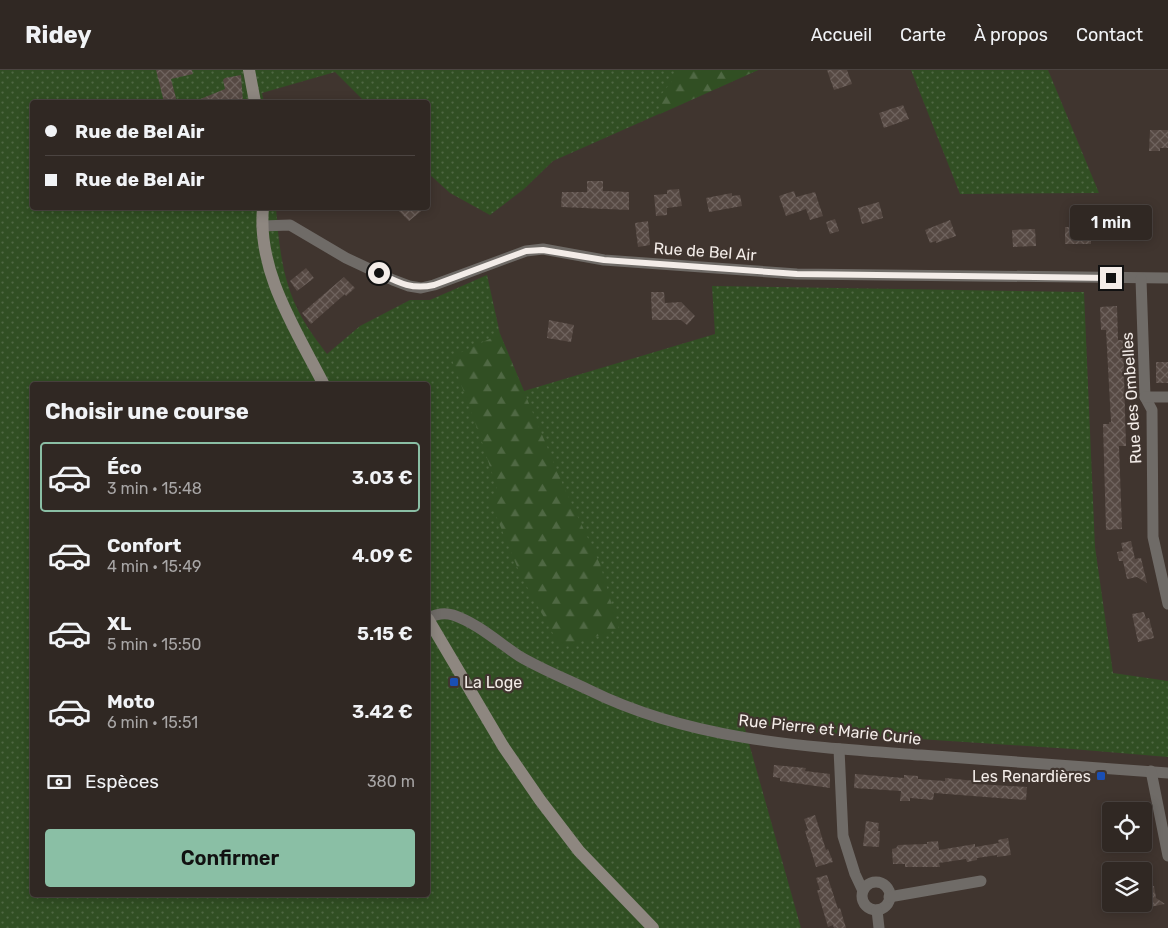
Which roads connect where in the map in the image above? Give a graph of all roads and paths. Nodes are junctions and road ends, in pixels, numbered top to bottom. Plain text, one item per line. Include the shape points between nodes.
1 (249, 70) edge
2 (255, 100) edge
3 (263, 210) edge
4 (262, 226) junction
5 (1168, 278) edge
6 (1141, 279) junction
7 (323, 382) edge
8 (1145, 397) junction
9 (1168, 397) edge
10 (1168, 604) edge
11 (430, 618) edge
12 (430, 622) edge
13 (839, 749) junction
14 (1151, 771) junction
15 (1168, 773) edge
16 (1168, 856) edge
17 (981, 881) dead end
18 (863, 891) junction
19 (890, 897) junction
20 (877, 910) junction
21 (653, 928) edge
22 (879, 928) edge

1 - 2 main road
3 - 4 main road
4 - 6 street, Rue de Bel Air via 290,225 366,267 421,288 526,251 543,250 604,260 797,274
4 - 7 main road via 274,283
5 - 6 street, Rue de Bel Air
6 - 8 street, Rue des Ombelles
8 - 9 street
8 - 10 street, Rue des Ombelles via 1152,410 1153,537
11 - 13 street, Rue Pierre et Marie Curie via 438,613 464,619 521,657 651,716 762,741
12 - 21 main road via 503,746 540,800 579,851
13 - 14 street, Rue Pierre et Marie Curie
13 - 18 street via 843,836
14 - 15 street, Rue Pierre et Marie Curie
14 - 16 street
17 - 19 street
18 - 19 street via 873,882 881,883 888,889
18 - 20 street via 864,904
19 - 20 street via 886,906
20 - 22 street

